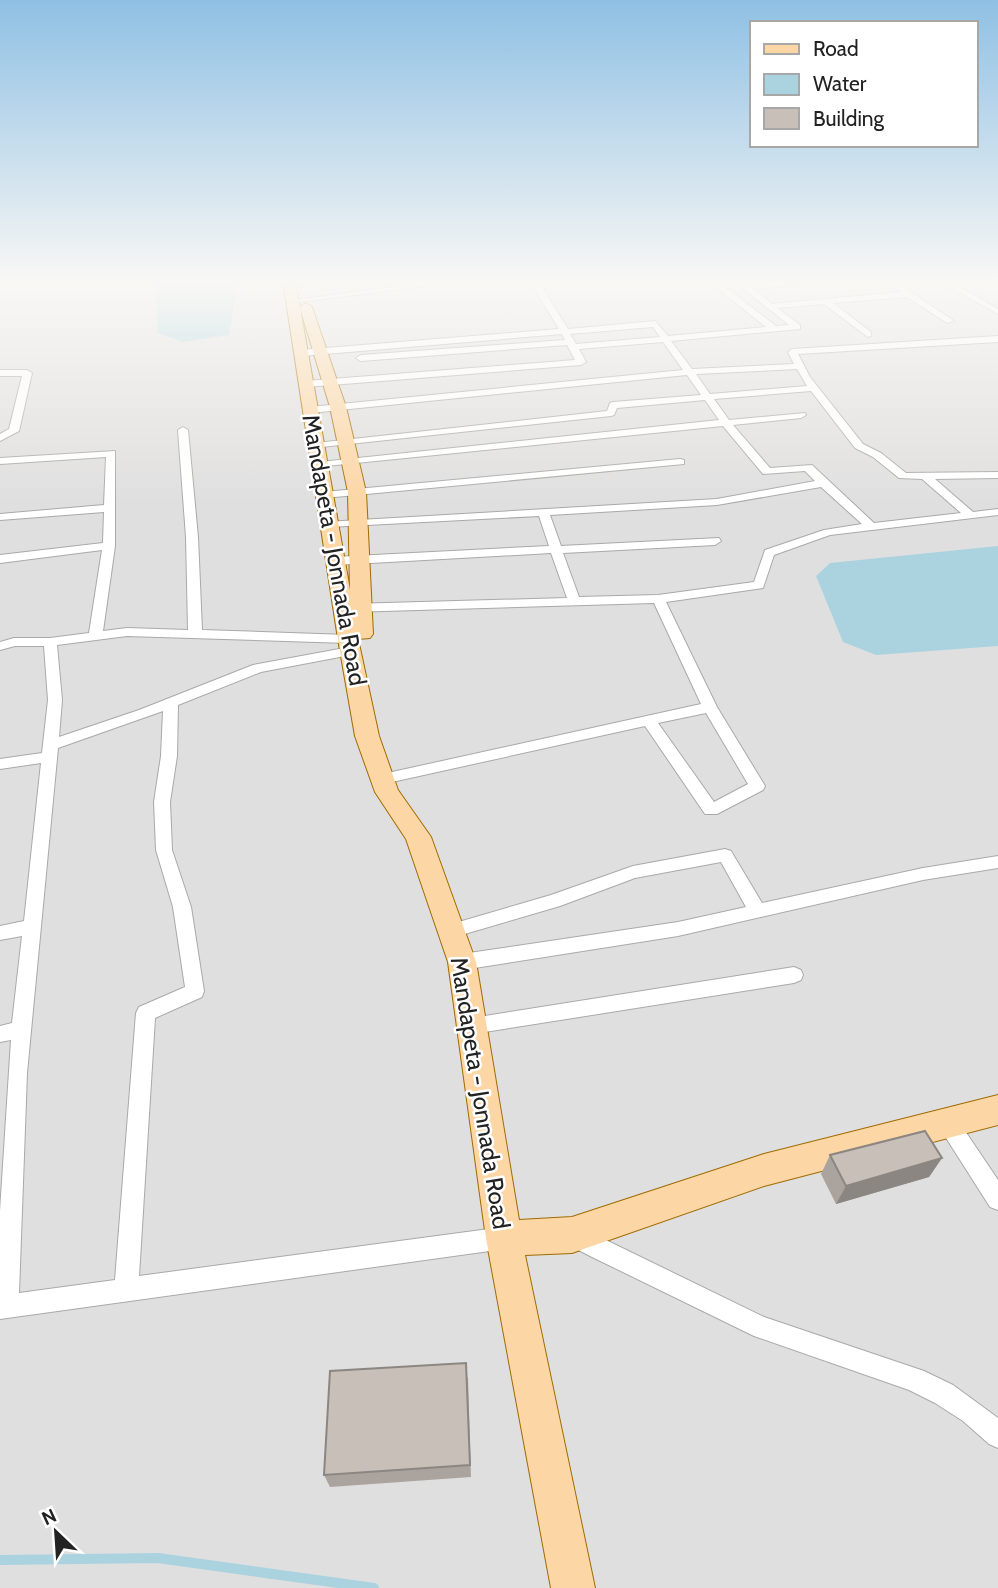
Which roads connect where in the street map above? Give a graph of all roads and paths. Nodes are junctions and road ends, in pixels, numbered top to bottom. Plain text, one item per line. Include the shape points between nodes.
1 (329, 355) edge
2 (352, 355) edge
3 (577, 355) edge
4 (677, 355) edge
5 (794, 355) edge
6 (311, 357) junction
7 (800, 366) junction
8 (688, 372) junction
9 (0, 373) edge
10 (329, 383) junction
11 (306, 384) junction
12 (814, 388) junction
13 (706, 396) junction
14 (338, 407) junction
15 (310, 410) junction
16 (801, 415) dead end
17 (726, 423) junction
18 (183, 430) dead end
19 (0, 438) edge
20 (349, 452) junction
21 (318, 455) junction
22 (0, 461) edge
23 (680, 462) dead end
24 (998, 475) edge
25 (925, 476) junction
26 (823, 483) junction
27 (357, 492) junction
28 (324, 495) junction
29 (110, 508) junction
30 (543, 512) junction
31 (998, 512) edge
32 (970, 515) junction
33 (0, 517) edge
34 (357, 522) junction
35 (329, 524) junction
36 (872, 527) junction
37 (715, 541) dead end
38 (109, 546) junction
39 (558, 549) junction
40 (0, 559) edge
41 (359, 559) junction
42 (335, 561) junction
43 (658, 599) junction
44 (574, 601) junction
45 (352, 608) junction
46 (195, 634) junction
47 (95, 637) junction
48 (50, 642) junction
49 (349, 645) junction
50 (0, 646) edge
51 (171, 702) junction
52 (710, 707) junction
53 (649, 721) junction
54 (50, 751) junction
55 (0, 764) edge
56 (390, 777) junction
57 (998, 862) edge
58 (758, 911) junction
59 (32, 928) junction
60 (451, 930) junction
61 (0, 933) edge
62 (461, 962) junction
63 (794, 975) dead end
64 (472, 1026) junction
65 (21, 1029) junction
66 (0, 1034) edge
67 (998, 1110) edge
68 (948, 1123) junction
69 (998, 1199) edge
70 (572, 1235) junction
71 (505, 1238) junction
72 (126, 1290) junction
73 (4, 1307) edge
74 (998, 1435) edge
75 (572, 1585) edge

1 - 6 street
2 - 6 street
3 - 10 street via 581,362
4 - 8 street
5 - 7 street
6 - 10 main road
6 - 11 main road, Mandapeta - Jonnada Road
7 - 8 street
7 - 12 street
8 - 13 street
8 - 14 street
9 - 19 street via 27,373 14,431
10 - 11 street
10 - 14 main road
11 - 15 main road, Mandapeta - Jonnada Road
12 - 13 street
12 - 25 street via 859,446 903,476
13 - 17 street
13 - 20 street via 613,405 611,413
14 - 15 street
14 - 20 main road
15 - 21 main road, Mandapeta - Jonnada Road
16 - 17 street
17 - 20 street
17 - 26 street via 767,472 808,467
18 - 46 street
20 - 21 street
20 - 21 street
20 - 27 main road
21 - 28 main road, Mandapeta - Jonnada Road
22 - 29 street via 111,453
23 - 27 street
24 - 25 street
25 - 32 street
26 - 30 street via 717,502
26 - 36 street
27 - 28 street
27 - 34 main road
28 - 35 main road, Mandapeta - Jonnada Road
29 - 33 street
29 - 38 street
30 - 34 street
30 - 39 street
31 - 32 street
32 - 36 street
34 - 35 street
34 - 41 main road
35 - 42 main road, Mandapeta - Jonnada Road
36 - 43 street via 828,532 769,553 759,585
37 - 39 street
38 - 40 street
38 - 47 street
39 - 41 street
39 - 44 street
41 - 42 street
41 - 45 main road
42 - 45 main road, Mandapeta - Jonnada Road
43 - 44 street
43 - 52 street
44 - 45 street
45 - 49 main road, Mandapeta - Jonnada Road
45 - 56 main road
46 - 47 street via 128,632
46 - 49 street
47 - 48 street
48 - 50 street
48 - 54 street via 55,699
49 - 51 street via 258,668
49 - 56 main road, Mandapeta - Jonnada Road via 367,736
51 - 54 street
51 - 72 street via 162,802 164,850 182,907 195,991 146,1013
52 - 53 street
52 - 53 street via 757,786 711,810
53 - 56 street
54 - 55 street
54 - 59 street
56 - 60 main road, Mandapeta - Jonnada Road via 387,792 418,836
57 - 58 street
58 - 60 street via 725,855 633,872 554,901
58 - 62 street via 678,929
59 - 61 street
59 - 65 street
60 - 62 main road, Mandapeta - Jonnada Road
62 - 64 main road, Mandapeta - Jonnada Road
63 - 64 street
64 - 71 main road, Mandapeta - Jonnada Road
65 - 66 street
65 - 73 street
67 - 68 main road
68 - 69 street
68 - 70 main road via 764,1170
70 - 71 main road
70 - 74 street via 764,1329 884,1366 974,1412
71 - 72 street
71 - 75 main road, Mandapeta - Jonnada Road
72 - 73 street

